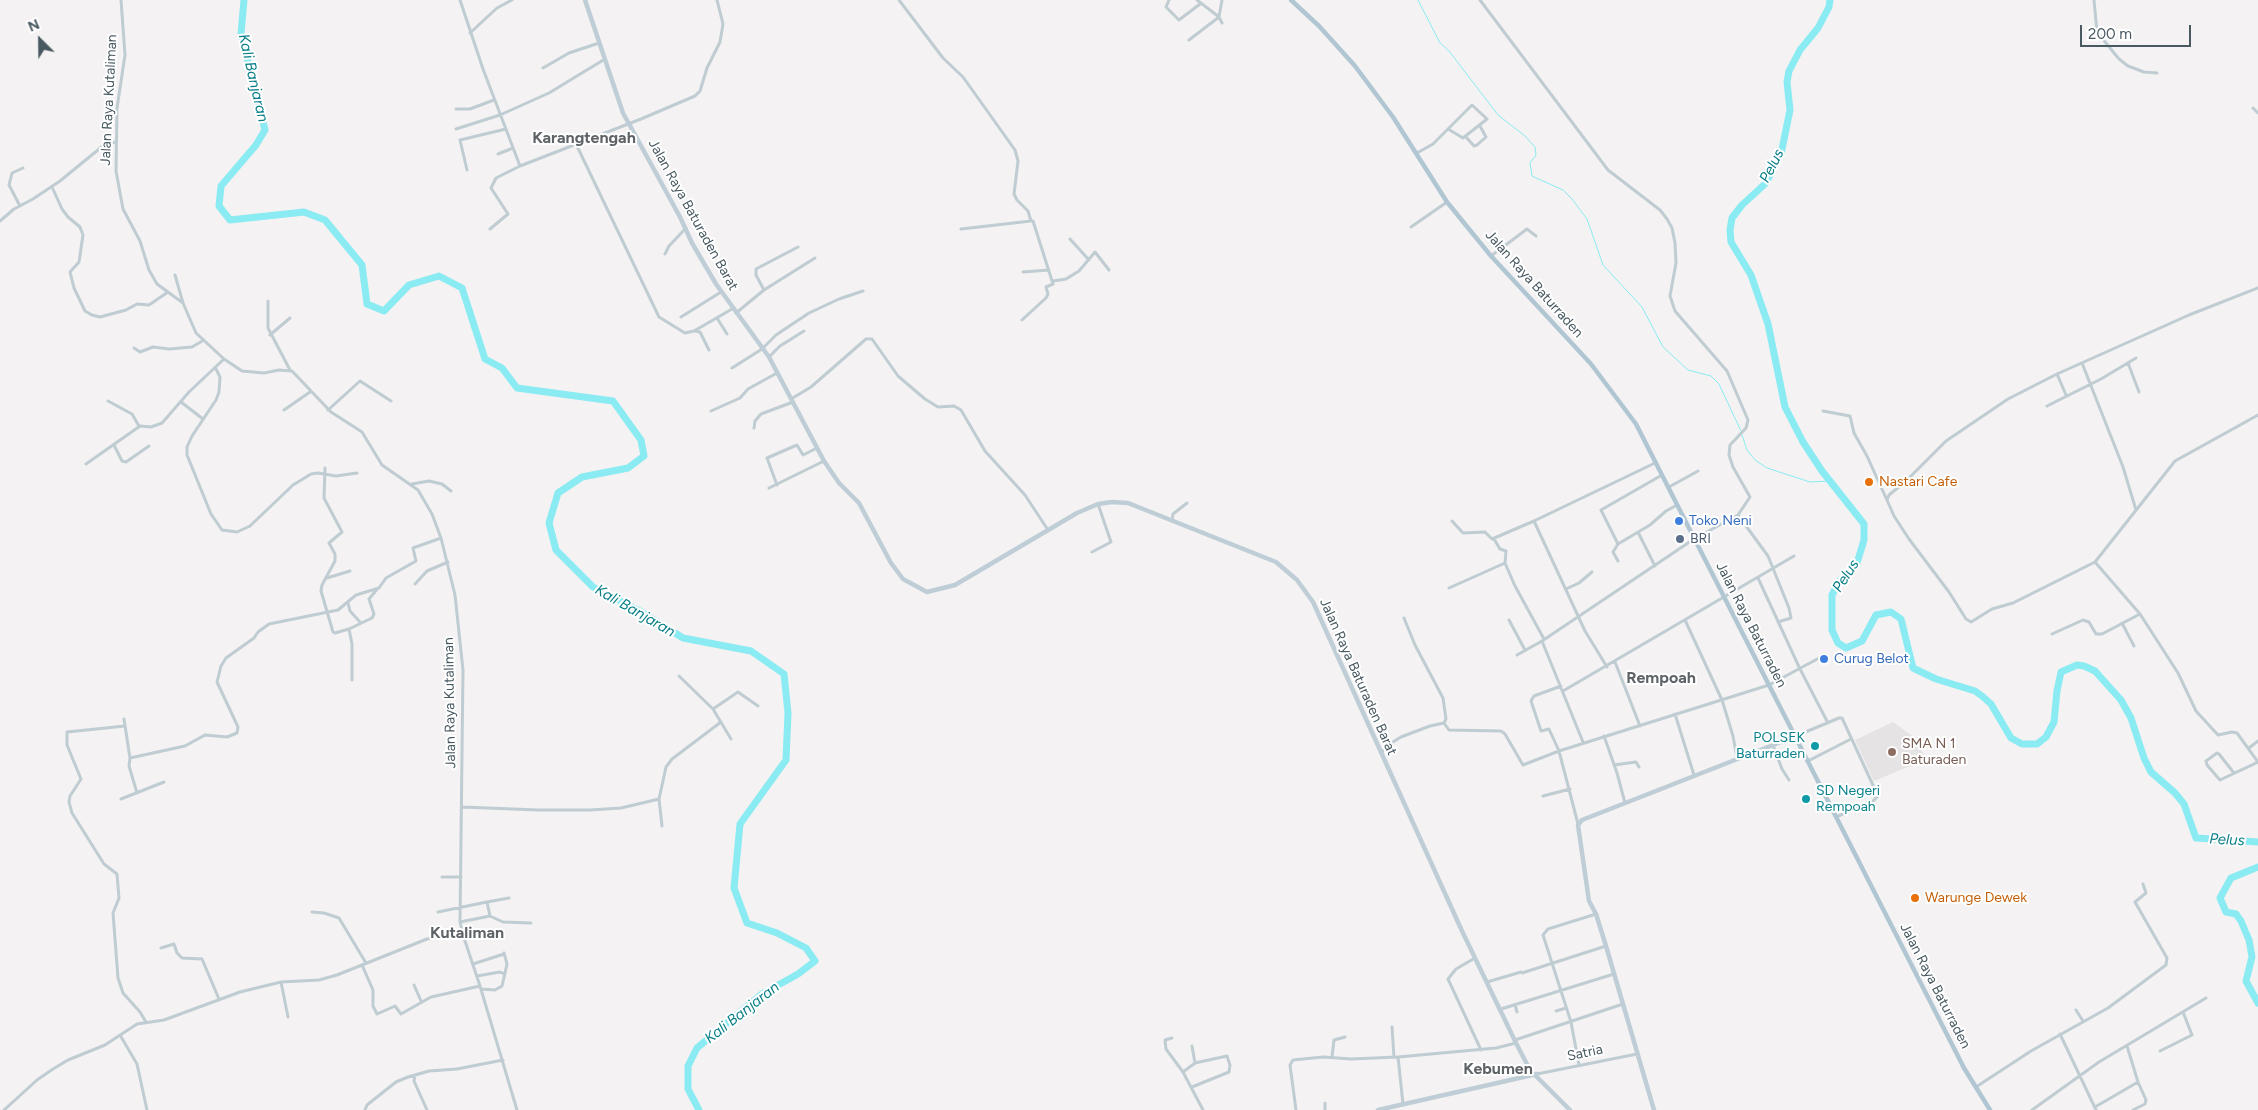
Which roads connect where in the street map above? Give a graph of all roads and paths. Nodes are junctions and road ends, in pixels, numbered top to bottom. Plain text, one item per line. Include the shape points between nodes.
1 (121, 0) edge
2 (460, 0) edge
3 (512, 0) edge
4 (585, 0) edge
5 (717, 0) edge
6 (899, 0) edge
7 (1169, 0) edge
8 (1197, 0) edge
9 (1222, 0) edge
10 (1291, 0) edge
11 (1480, 0) edge
12 (2094, 0) edge
13 (1200, 4) junction
14 (1218, 17) junction
15 (1222, 23) dead end
16 (470, 33) junction
17 (1189, 40) dead end
18 (600, 43) junction
19 (605, 59) junction
20 (543, 68) dead end
21 (2157, 73) dead end
22 (494, 100) junction
23 (2253, 108) dead end
24 (456, 109) dead end
25 (2258, 113) edge
26 (500, 115) junction
27 (629, 124) junction
28 (1480, 126) junction
29 (456, 129) dead end
30 (506, 129) junction
31 (1448, 129) junction
32 (1466, 136) junction
33 (116, 142) junction
34 (576, 144) junction
35 (513, 148) junction
36 (1417, 153) junction
37 (498, 154) dead end
38 (520, 166) junction
39 (23, 168) dead end
40 (466, 170) dead end
41 (52, 187) junction
42 (1447, 202) junction
43 (20, 206) junction
44 (0, 221) edge
45 (1031, 221) junction
46 (1411, 227) dead end
47 (686, 228) junction
48 (490, 229) dead end
49 (961, 229) dead end
50 (1536, 236) dead end
51 (1070, 239) dead end
52 (798, 247) dead end
53 (666, 254) dead end
54 (1491, 256) junction
55 (815, 258) dead end
56 (1089, 260) junction
57 (1049, 270) junction
58 (1109, 270) dead end
59 (1023, 272) dead end
60 (175, 275) dead end
61 (1052, 281) junction
62 (2258, 288) edge
63 (764, 290) junction
64 (863, 291) dead end
65 (168, 292) junction
66 (721, 292) junction
67 (268, 301) dead end
68 (183, 303) junction
69 (732, 309) junction
70 (736, 314) junction
71 (681, 317) dead end
72 (290, 318) dead end
73 (717, 318) junction
74 (1022, 320) dead end
75 (694, 331) junction
76 (804, 331) dead end
77 (727, 334) dead end
78 (270, 335) junction
79 (204, 340) junction
80 (134, 348) dead end
81 (762, 349) junction
82 (709, 350) dead end
83 (769, 357) junction
84 (2136, 358) dead end
85 (224, 359) junction
86 (2082, 363) junction
87 (2128, 363) junction
88 (732, 368) dead end
89 (216, 369) junction
90 (290, 370) junction
91 (778, 372) junction
92 (2057, 374) junction
93 (2090, 385) junction
94 (310, 392) junction
95 (2139, 392) dead end
96 (2066, 395) junction
97 (792, 400) junction
98 (108, 401) dead end
99 (181, 402) junction
100 (391, 402) dead end
101 (2047, 406) dead end
102 (284, 410) dead end
103 (328, 410) junction
104 (711, 411) dead end
105 (1823, 411) dead end
106 (2258, 415) edge
107 (203, 419) junction
108 (140, 426) junction
109 (754, 428) dead end
110 (114, 445) junction
111 (149, 446) dead end
112 (817, 448) junction
113 (824, 461) junction
114 (1655, 463) junction
115 (86, 464) dead end
116 (325, 468) dead end
117 (1698, 471) dead end
118 (358, 473) dead end
119 (326, 474) junction
120 (1662, 475) junction
121 (412, 484) junction
122 (776, 485) junction
123 (1669, 487) junction
124 (769, 488) dead end
125 (451, 491) dead end
126 (1887, 498) junction
127 (1187, 503) dead end
128 (1098, 504) junction
129 (1677, 505) junction
130 (2136, 510) junction
131 (1738, 515) junction
132 (1172, 521) junction
133 (1452, 521) dead end
134 (1534, 521) junction
135 (1048, 530) junction
136 (1638, 532) junction
137 (441, 538) junction
138 (1494, 539) junction
139 (1694, 539) junction
140 (1618, 544) junction
141 (1092, 552) dead end
142 (1794, 556) dead end
143 (1618, 561) dead end
144 (448, 562) junction
145 (2095, 562) junction
146 (1505, 563) junction
147 (1655, 566) junction
148 (1773, 569) junction
149 (350, 571) dead end
150 (1592, 572) dead end
151 (327, 578) junction
152 (1758, 578) junction
153 (415, 584) dead end
154 (379, 588) junction
155 (1450, 588) dead end
156 (1566, 589) junction
157 (1725, 598) junction
158 (348, 603) junction
159 (327, 613) junction
160 (2140, 614) junction
161 (1579, 617) junction
162 (1404, 618) dead end
163 (1510, 620) dead end
164 (1685, 620) junction
165 (360, 622) junction
166 (1778, 622) junction
167 (2122, 623) junction
168 (349, 629) junction
169 (2052, 634) dead end
170 (1543, 640) junction
171 (2134, 646) dead end
172 (1525, 650) junction
173 (1517, 655) dead end
174 (1821, 657) dead end
175 (1615, 662) junction
176 (1607, 667) junction
177 (1800, 669) junction
178 (679, 676) dead end
179 (352, 680) dead end
180 (1769, 685) junction
181 (1561, 686) junction
182 (1563, 691) junction
183 (1722, 700) junction
184 (758, 706) dead end
185 (713, 709) junction
186 (1675, 714) junction
187 (124, 719) dead end
188 (721, 722) junction
189 (1444, 723) junction
190 (1828, 723) junction
191 (125, 726) junction
192 (1640, 726) junction
193 (1604, 736) junction
194 (1796, 736) junction
195 (731, 739) dead end
196 (1852, 739) junction
197 (2258, 741) edge
198 (1583, 742) junction
199 (1772, 745) junction
200 (2249, 748) junction
201 (1559, 752) junction
202 (1381, 753) junction
203 (130, 758) junction
204 (1737, 758) junction
205 (1808, 761) junction
206 (2258, 762) edge
207 (1614, 765) junction
208 (1639, 767) dead end
209 (2234, 773) junction
210 (1694, 775) junction
211 (1790, 780) dead end
212 (164, 782) dead end
213 (1570, 789) junction
214 (137, 793) junction
215 (1543, 796) dead end
216 (121, 799) dead end
217 (659, 799) junction
218 (1625, 804) junction
219 (462, 807) junction
220 (1836, 817) junction
221 (1578, 825) junction
222 (662, 826) dead end
223 (442, 877) dead end
224 (461, 878) junction
225 (2143, 884) dead end
226 (509, 898) dead end
227 (487, 902) junction
228 (459, 908) junction
229 (312, 912) dead end
230 (438, 912) dead end
231 (1596, 914) junction
232 (490, 916) junction
233 (460, 922) junction
234 (531, 923) dead end
235 (462, 933) junction
236 (1606, 946) junction
237 (161, 948) dead end
238 (1476, 958) junction
239 (1553, 962) junction
240 (364, 964) junction
241 (473, 964) junction
242 (504, 974) junction
243 (1614, 974) junction
244 (477, 976) junction
245 (281, 982) junction
246 (1487, 982) junction
247 (414, 985) dead end
248 (481, 988) junction
249 (1561, 991) junction
250 (2206, 998) dead end
251 (219, 999) junction
252 (421, 1002) junction
253 (1623, 1004) junction
254 (1515, 1005) junction
255 (1566, 1008) junction
256 (1500, 1009) junction
257 (2076, 1010) dead end
258 (1556, 1011) dead end
259 (1517, 1012) dead end
260 (2182, 1012) junction
261 (288, 1017) dead end
262 (2083, 1021) junction
263 (146, 1022) junction
264 (1570, 1022) junction
265 (1392, 1026) dead end
266 (2060, 1034) junction
267 (120, 1035) junction
268 (1345, 1037) dead end
269 (1172, 1038) dead end
270 (1515, 1041) junction
271 (1192, 1046) dead end
272 (2127, 1046) junction
273 (1481, 1050) junction
274 (2160, 1051) dead end
275 (1637, 1054) junction
276 (1332, 1057) junction
277 (1396, 1057) junction
278 (503, 1060) junction
279 (1195, 1063) junction
280 (1579, 1065) junction
281 (1183, 1072) junction
282 (1537, 1074) junction
283 (415, 1075) junction
284 (2081, 1076) junction
285 (2138, 1082) junction
286 (1192, 1087) junction
287 (1976, 1088) junction
288 (1325, 1103) dead end
289 (1406, 1106) edge
290 (2096, 1108) edge
291 (1201, 1109) edge
292 (4, 1110) edge
293 (147, 1110) edge
294 (365, 1110) edge
295 (427, 1110) edge
296 (517, 1110) edge
297 (1296, 1110) edge
298 (1325, 1110) edge
299 (1378, 1110) edge
300 (1570, 1110) edge
301 (1654, 1110) edge
302 (1990, 1110) edge
303 (2032, 1110) edge
304 (2133, 1110) edge

1 - 33 street, Jalan Raya Kutaliman via 125,55 117,108
2 - 16 street
3 - 16 street via 497,8
4 - 18 street, Jalan Raya Baturaden Barat
5 - 27 street via 723,24 720,42 700,91 690,99
6 - 45 street via 1009,139 1018,161 1014,194 1028,211
7 - 13 street via 1166,7 1180,20
8 - 13 street
9 - 14 street
10 - 36 main road, Jalan Raya Baturraden via 1355,66
11 - 131 street via 1608,170 1660,210 1672,228 1676,263 1671,301 1677,315 1731,378 1748,420 1748,425 1730,445 1729,455 1750,497
12 - 21 street via 2097,32 2119,59 2144,72
13 - 14 street
14 - 15 street
14 - 17 street
16 - 22 street
18 - 19 street, Jalan Raya Baturaden Barat
18 - 20 street via 568,53
19 - 26 street via 549,93
19 - 27 street, Jalan Raya Baturaden Barat
22 - 24 street via 470,109
22 - 26 street
23 - 25 street
26 - 29 street
26 - 30 street
27 - 34 street
27 - 47 street, Jalan Raya Baturaden Barat
28 - 31 street via 1487,118 1472,105
28 - 32 street
28 - 32 street via 1486,137 1477,145
30 - 35 street
30 - 40 street via 460,140
31 - 32 street via 1460,138
31 - 36 street via 1433,144
33 - 41 street via 104,145
33 - 65 street, Jalan Raya Kutaliman via 116,171 123,209 142,246 149,270 157,284
34 - 38 street
34 - 75 street via 655,313 682,332
35 - 37 street
35 - 38 street
36 - 42 main road, Jalan Raya Baturraden
38 - 48 street via 492,183 492,191 508,214
39 - 43 street via 12,173 9,185
41 - 43 street
41 - 65 street via 68,218 80,227 83,235 79,262 70,272 70,278 85,311 92,316 108,315 137,304 149,305
42 - 46 street
42 - 54 main road, Jalan Raya Baturraden
43 - 44 street
45 - 49 street
45 - 57 street
47 - 53 street
47 - 66 street, Jalan Raya Baturaden Barat
50 - 54 street via 1527,229
51 - 56 street
52 - 63 street via 755,270
54 - 114 main road, Jalan Raya Baturraden via 1602,376 1636,424
55 - 63 street
56 - 58 street via 1095,252
56 - 61 street via 1066,279
57 - 59 street
57 - 61 street
60 - 68 street
61 - 74 street via 1053,284 1046,287 1046,298
62 - 86 street
63 - 70 street
64 - 81 street via 809,312
65 - 68 street, Jalan Raya Kutaliman
66 - 69 street, Jalan Raya Baturaden Barat
66 - 71 street
67 - 78 street via 266,314
68 - 79 street via 196,333
69 - 70 street, Jalan Raya Baturaden Barat
69 - 73 street
70 - 81 street, Jalan Raya Baturaden Barat
72 - 78 street
73 - 75 street
73 - 77 street
75 - 82 street via 700,332
76 - 83 street
78 - 90 street, Jalan Raya Kutaliman
79 - 80 street via 192,347 153,347 140,352
79 - 85 street
81 - 83 street, Jalan Raya Baturaden Barat
81 - 88 street
83 - 91 street, Jalan Raya Baturaden Barat
84 - 87 street
85 - 89 street
85 - 90 street via 242,371
86 - 92 street
86 - 93 street
87 - 93 street
87 - 95 street
89 - 99 street
89 - 107 street via 220,377 219,392
90 - 94 street, Jalan Raya Kutaliman
91 - 97 street, Jalan Raya Baturaden Barat
91 - 104 street via 748,389 740,398
92 - 96 street
92 - 126 street via 2008,399 1946,440
93 - 96 street
93 - 130 street
94 - 102 street
94 - 103 street, Jalan Raya Kutaliman
96 - 101 street
97 - 109 street via 761,414
97 - 112 street, Jalan Raya Baturaden Barat
97 - 135 street via 866,339 872,339 898,376 925,399 938,406 954,406 961,410 984,451 1025,494
98 - 108 street via 132,414
99 - 107 street
99 - 108 street via 162,424
100 - 103 street via 360,381
103 - 121 street, Jalan Raya Kutaliman via 362,432 382,465
105 - 126 street via 1850,416 1854,432
106 - 130 street via 2179,457
107 - 119 street via 187,447 187,455 222,530 237,532 250,526 297,482 314,473
108 - 110 street
110 - 111 street via 122,462
110 - 115 street
112 - 113 street, Jalan Raya Baturaden Barat
112 - 122 street via 804,455 797,445 767,458
113 - 122 street
113 - 135 street, Jalan Raya Baturaden Barat via 864,510 896,572 923,591 933,592 956,585
114 - 120 main road, Jalan Raya Baturraden
114 - 134 street
116 - 119 street
117 - 123 street
118 - 119 street
119 - 151 street via 324,498 342,532 329,544 336,556
120 - 123 main road, Jalan Raya Baturraden
120 - 140 street via 1601,510
121 - 125 street via 429,481 442,484
121 - 137 street, Jalan Raya Kutaliman via 432,514
122 - 124 street
123 - 129 main road, Jalan Raya Baturraden
126 - 145 street via 1894,516 1968,621 2013,603
127 - 132 street via 1174,514
128 - 132 street, Jalan Raya Baturaden Barat via 1128,503
128 - 135 street, Jalan Raya Baturaden Barat
128 - 141 street via 1111,542
129 - 136 street
129 - 139 main road, Jalan Raya Baturraden
130 - 145 street
131 - 139 street
131 - 148 street
132 - 202 street, Jalan Raya Baturaden Barat via 1276,562 1297,580 1313,602
133 - 138 street via 1463,533 1485,532
134 - 138 street
134 - 156 street
136 - 140 street
136 - 147 street
137 - 144 street, Jalan Raya Kutaliman
137 - 154 street via 413,548 416,560 386,578
138 - 146 street via 1500,549 1506,551
139 - 147 street
139 - 157 main road, Jalan Raya Baturraden
140 - 143 street via 1613,552
142 - 148 street
144 - 153 street via 427,571
144 - 219 street, Jalan Raya Kutaliman via 463,670
145 - 160 street
146 - 155 street
146 - 170 street
147 - 161 street
148 - 152 street
148 - 166 street via 1791,618
149 - 151 street
150 - 156 street
151 - 159 street via 322,585
152 - 157 street
152 - 166 street
154 - 158 street via 356,595
154 - 165 street via 369,599 373,617
156 - 161 street
157 - 164 street
157 - 180 main road, Jalan Raya Baturraden
158 - 159 street
158 - 165 street via 350,611
159 - 168 street via 334,633
159 - 203 street via 270,624 226,658 217,682 238,727 237,733 227,737 205,735 185,746
160 - 167 street
160 - 200 street via 2178,673 2196,712 2218,734 2237,733
161 - 170 street
161 - 176 street
162 - 189 street via 1443,698
163 - 172 street
164 - 175 street
164 - 183 street
165 - 168 street
166 - 177 street
167 - 169 street via 2099,634 2083,620
167 - 171 street
168 - 179 street
170 - 172 street
170 - 181 street
172 - 173 street
174 - 177 street
175 - 176 street
175 - 192 street
176 - 182 street
177 - 180 street
177 - 190 street
178 - 185 street
180 - 183 street
180 - 194 main road, Jalan Raya Baturraden
181 - 182 street
181 - 201 street via 1534,696 1531,701 1541,731 1549,729
182 - 198 street
183 - 186 street
183 - 204 street
184 - 185 street via 738,692
185 - 188 street
186 - 192 street
186 - 210 street
187 - 191 street
188 - 195 street
188 - 217 street via 672,759 666,767
189 - 201 street via 1449,730 1505,734 1523,765
189 - 202 street via 1401,737
190 - 194 street
190 - 196 street via 1841,717
191 - 203 street
191 - 263 street via 67,732 67,745 81,779 69,802 72,813 102,860 117,874 119,898 113,913 118,978 124,993
192 - 193 street
193 - 198 street
193 - 207 street
194 - 199 street
194 - 205 main road, Jalan Raya Baturraden
196 - 205 street
196 - 220 street via 1878,796
197 - 200 street
198 - 201 street
199 - 204 street
199 - 211 street
200 - 206 street
201 - 213 street
202 - 238 street, Jalan Raya Baturaden Barat
203 - 214 street via 129,766
204 - 210 street
205 - 220 main road, Jalan Raya Baturraden
206 - 209 street
207 - 208 street via 1636,762
207 - 218 street
209 - 209 street via 2218,780 2206,761 2216,753 2220,754
210 - 218 street
212 - 214 street
213 - 215 street
213 - 221 street
214 - 216 street
217 - 219 street via 621,808 590,810
217 - 222 street
218 - 221 street via 1582,820
219 - 224 street, Jalan Raya Kutaliman
220 - 287 main road, Jalan Raya Baturraden
221 - 231 street via 1589,901
223 - 224 street
224 - 228 street, Jalan Raya Kutaliman
225 - 262 street via 2146,893 2135,902 2167,958 2166,965 2108,1008
226 - 227 street
227 - 228 street
227 - 232 street
228 - 230 street
228 - 233 street, Jalan Raya Kutaliman
229 - 240 street via 324,912 339,918
231 - 236 street
231 - 239 street via 1545,932 1543,939
232 - 233 street
232 - 234 street via 503,922
233 - 235 street, Jalan Raya Kutaliman
235 - 240 street via 427,939
235 - 241 street, Jalan Raya Kutaliman
236 - 239 street
236 - 243 street
237 - 251 street via 174,944 182,958 202,959
238 - 246 street, Jalan Raya Baturaden Barat
238 - 273 street via 1448,979
239 - 246 street
239 - 249 street
240 - 245 street via 319,980
240 - 252 street via 377,1014 395,1006 401,1014
241 - 242 street via 504,953 507,964
241 - 244 street, Jalan Raya Kutaliman
242 - 244 street
242 - 248 street via 500,988
243 - 249 street
243 - 253 street
244 - 248 street, Jalan Raya Kutaliman
245 - 251 street
245 - 261 street
246 - 256 street, Jalan Raya Baturaden Barat
247 - 252 street
248 - 252 street via 431,996
248 - 278 street, Jalan Raya Kutaliman
249 - 254 street
249 - 255 street
250 - 260 street
251 - 263 street via 164,1020
253 - 264 street
253 - 275 street
254 - 256 street
254 - 259 street
255 - 258 street
255 - 264 street
256 - 270 street, Jalan Raya Baturaden Barat
257 - 262 street
260 - 272 street
260 - 274 street via 2192,1035
262 - 266 street
263 - 267 street
264 - 270 street
264 - 280 street
265 - 277 street
266 - 284 street
266 - 287 street
267 - 292 street via 45,1074
267 - 293 street via 137,1064
268 - 276 street via 1334,1040
269 - 281 street via 1165,1040 1164,1045
270 - 273 street
270 - 282 street, Jalan Raya Baturaden Barat via 1530,1070
271 - 279 street
272 - 284 street
272 - 285 street
273 - 277 street
275 - 280 street, Satria
275 - 301 street
276 - 277 street
276 - 297 street via 1292,1061
277 - 289 street
278 - 283 street
278 - 296 street, Jalan Raya Kutaliman
279 - 281 street
279 - 286 street via 1227,1056 1230,1067 1229,1072
280 - 282 street, Satria
281 - 286 street
282 - 289 street
282 - 300 street, Jalan Raya Baturaden Barat
283 - 294 street via 396,1082
283 - 295 street via 414,1081
284 - 290 street
284 - 303 street
285 - 290 street
285 - 304 street via 2146,1100 2145,1104
286 - 291 street
287 - 302 main road, Jalan Raya Baturraden
288 - 298 street
289 - 299 street

